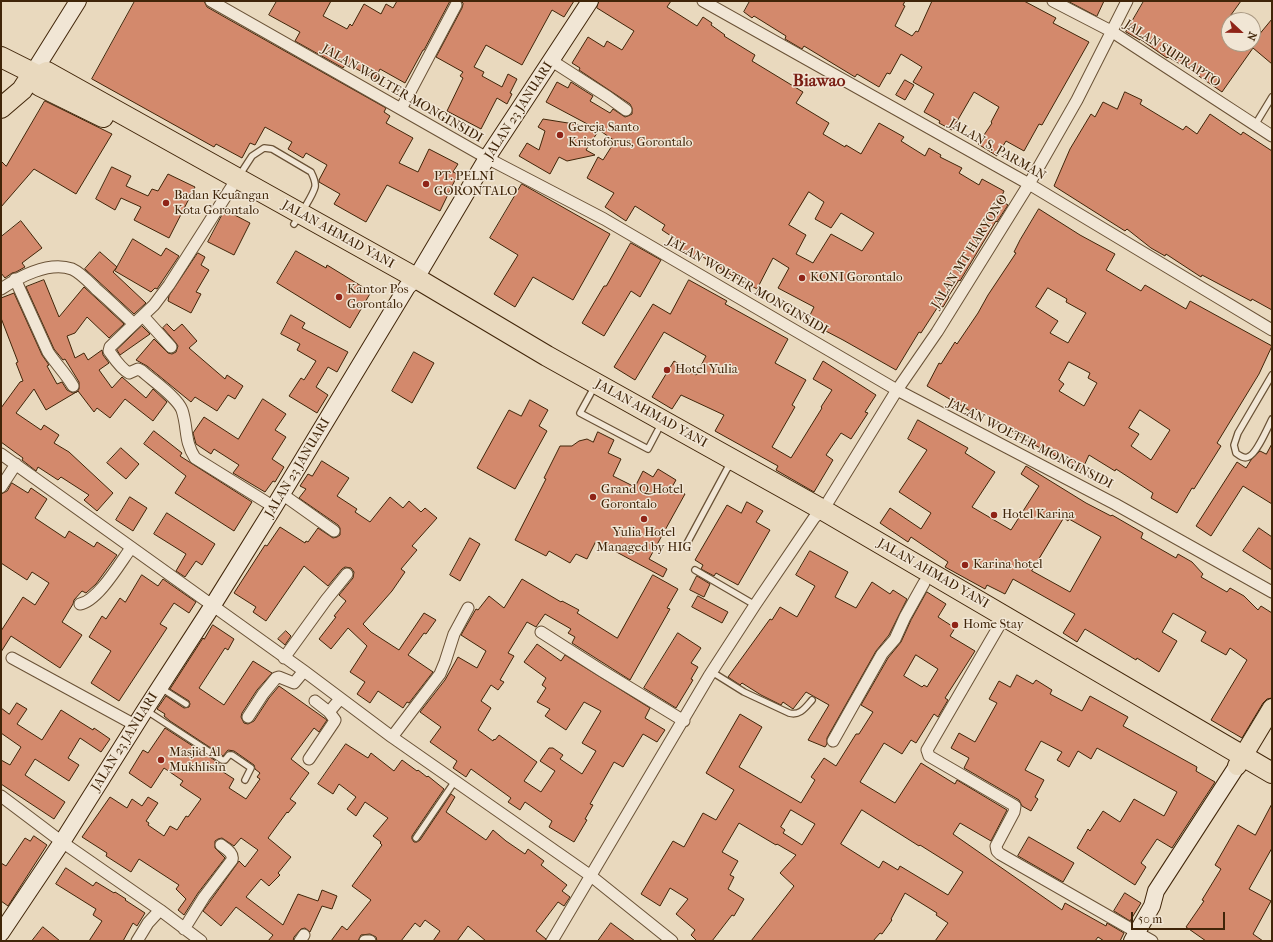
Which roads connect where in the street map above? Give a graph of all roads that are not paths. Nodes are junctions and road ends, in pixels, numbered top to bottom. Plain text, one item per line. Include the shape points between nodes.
1 (78, 1) edge
2 (211, 1) edge
3 (590, 1) edge
4 (703, 1) edge
5 (1054, 1) edge
6 (1127, 1) edge
7 (456, 5) dead end
8 (1111, 31) junction
9 (1, 57) edge
10 (552, 61) junction
11 (40, 77) junction
12 (1272, 97) edge
13 (1, 108) edge
14 (401, 109) junction
15 (626, 110) dead end
16 (1255, 125) junction
17 (1272, 136) edge
18 (487, 158) junction
19 (234, 183) junction
20 (1029, 184) junction
21 (297, 219) junction
22 (15, 280) junction
23 (412, 283) junction
24 (1, 290) edge
25 (143, 316) junction
26 (134, 324) junction
27 (1272, 330) edge
28 (513, 343) junction
29 (171, 347) dead end
30 (1272, 375) edge
31 (73, 386) dead end
32 (897, 390) junction
33 (1272, 419) edge
34 (1, 454) edge
35 (16, 464) junction
36 (731, 465) junction
37 (1, 487) edge
38 (278, 501) junction
39 (818, 514) junction
40 (334, 531) dead end
41 (131, 548) junction
42 (685, 548) dead end
43 (896, 559) junction
44 (695, 570) dead end
45 (348, 574) dead end
46 (924, 583) junction
47 (1272, 592) edge
48 (80, 604) dead end
49 (213, 605) junction
50 (755, 605) junction
51 (468, 608) dead end
52 (999, 626) junction
53 (541, 632) dead end
54 (1030, 638) junction
55 (12, 658) dead end
56 (284, 658) junction
57 (304, 671) junction
58 (711, 674) junction
59 (160, 687) junction
60 (340, 699) junction
61 (812, 700) dead end
62 (315, 702) dead end
63 (186, 704) dead end
64 (1272, 708) edge
65 (145, 710) junction
66 (329, 712) junction
67 (248, 717) dead end
68 (684, 721) junction
69 (135, 725) junction
70 (1272, 727) edge
71 (392, 737) junction
72 (833, 741) dead end
73 (309, 759) dead end
74 (1244, 763) junction
75 (1272, 773) edge
76 (245, 780) dead end
77 (455, 781) junction
78 (1272, 788) edge
79 (1, 796) edge
80 (416, 838) dead end
81 (62, 842) junction
82 (221, 845) dead end
83 (591, 876) junction
84 (160, 910) junction
85 (184, 929) junction
86 (1, 933) edge
87 (1134, 937) edge
88 (137, 941) edge
89 (201, 941) edge
90 (365, 941) edge
91 (370, 941) edge
92 (552, 941) edge
93 (672, 941) edge
94 (1152, 941) edge

1 - 11 street
2 - 14 street, JALAN WOLTER MONGINSIDI
3 - 10 street, JALAN 23 JANUARI
4 - 20 street, JALAN S. PARMAN
5 - 8 street, JALAN SUPRAPTO
6 - 8 street, JALAN MT HARYONO
7 - 14 street
8 - 16 street, JALAN SUPRAPTO
8 - 20 street, JALAN MT HARYONO via 1077,100
9 - 11 highway, JALAN AHMAD YANI
10 - 15 street
10 - 18 street, JALAN 23 JANUARI
11 - 13 highway
11 - 19 highway, JALAN AHMAD YANI
12 - 16 lane
14 - 18 street, JALAN WOLTER MONGINSIDI
16 - 17 street, JALAN SUPRAPTO
18 - 23 street, JALAN 23 JANUARI
18 - 32 street, JALAN WOLTER MONGINSIDI via 604,219
19 - 21 highway, JALAN AHMAD YANI
19 - 21 lane via 252,156 264,148 272,149 303,167 314,177 315,187
19 - 25 street via 169,285
20 - 27 street, JALAN S. PARMAN
20 - 32 street, JALAN MT HARYONO via 937,332
21 - 23 highway, JALAN AHMAD YANI
22 - 24 street
22 - 26 street via 45,268 73,270
22 - 31 street via 48,352
23 - 28 highway, JALAN AHMAD YANI
23 - 38 street, JALAN 23 JANUARI
25 - 26 street
25 - 29 street
26 - 38 street via 109,351 125,371 142,371 176,400 182,409 189,449 195,458
28 - 36 highway, JALAN AHMAD YANI
28 - 36 highway, JALAN AHMAD YANI via 591,393 658,430
30 - 33 lane via 1238,433 1234,446 1236,454 1248,458 1253,454
32 - 39 street, JALAN MT HARYONO
32 - 47 street, JALAN WOLTER MONGINSIDI via 1115,504
34 - 35 street
35 - 37 street
35 - 41 street
36 - 39 highway, JALAN AHMAD YANI
36 - 42 lane
38 - 40 street
38 - 49 street, JALAN 23 JANUARI
39 - 43 highway, JALAN AHMAD YANI
39 - 50 street, JALAN MT HARYONO
41 - 48 street via 99,592 86,603
41 - 49 street
43 - 46 highway, JALAN AHMAD YANI
43 - 54 highway, JALAN AHMAD YANI
44 - 50 lane
45 - 56 street
46 - 52 highway, JALAN AHMAD YANI
46 - 72 street via 895,640 882,654
49 - 56 street
49 - 59 street, JALAN 23 JANUARI
50 - 58 street, JALAN MT HARYONO
51 - 71 street via 454,634 440,674
52 - 54 highway, JALAN AHMAD YANI
52 - 87 street via 927,750 929,756 1015,806 1016,810 996,846 996,851
53 - 68 street
54 - 74 highway, JALAN AHMAD YANI
55 - 69 street
56 - 57 street
57 - 60 street
57 - 67 street via 294,683 280,677 276,678
58 - 61 lane via 789,713 801,712
58 - 68 street, JALAN MT HARYONO
59 - 63 lane
59 - 65 street, JALAN 23 JANUARI
60 - 66 street
60 - 71 street
62 - 66 street
64 - 74 main road
65 - 69 street, JALAN 23 JANUARI
65 - 76 lane via 222,760 232,755 251,768
66 - 73 street via 335,720
68 - 83 street, JALAN MT HARYONO
69 - 81 street, JALAN 23 JANUARI
70 - 74 main road
71 - 77 street
74 - 75 highway
74 - 78 highway
74 - 87 street via 1163,895 1152,906
77 - 80 lane
77 - 83 street
79 - 81 street
81 - 84 street
81 - 86 street, JALAN 23 JANUARI
82 - 85 street via 233,858
83 - 92 street, JALAN MT HARYONO
83 - 93 street
84 - 85 street
84 - 88 street
85 - 89 street
87 - 94 street
90 - 91 street

